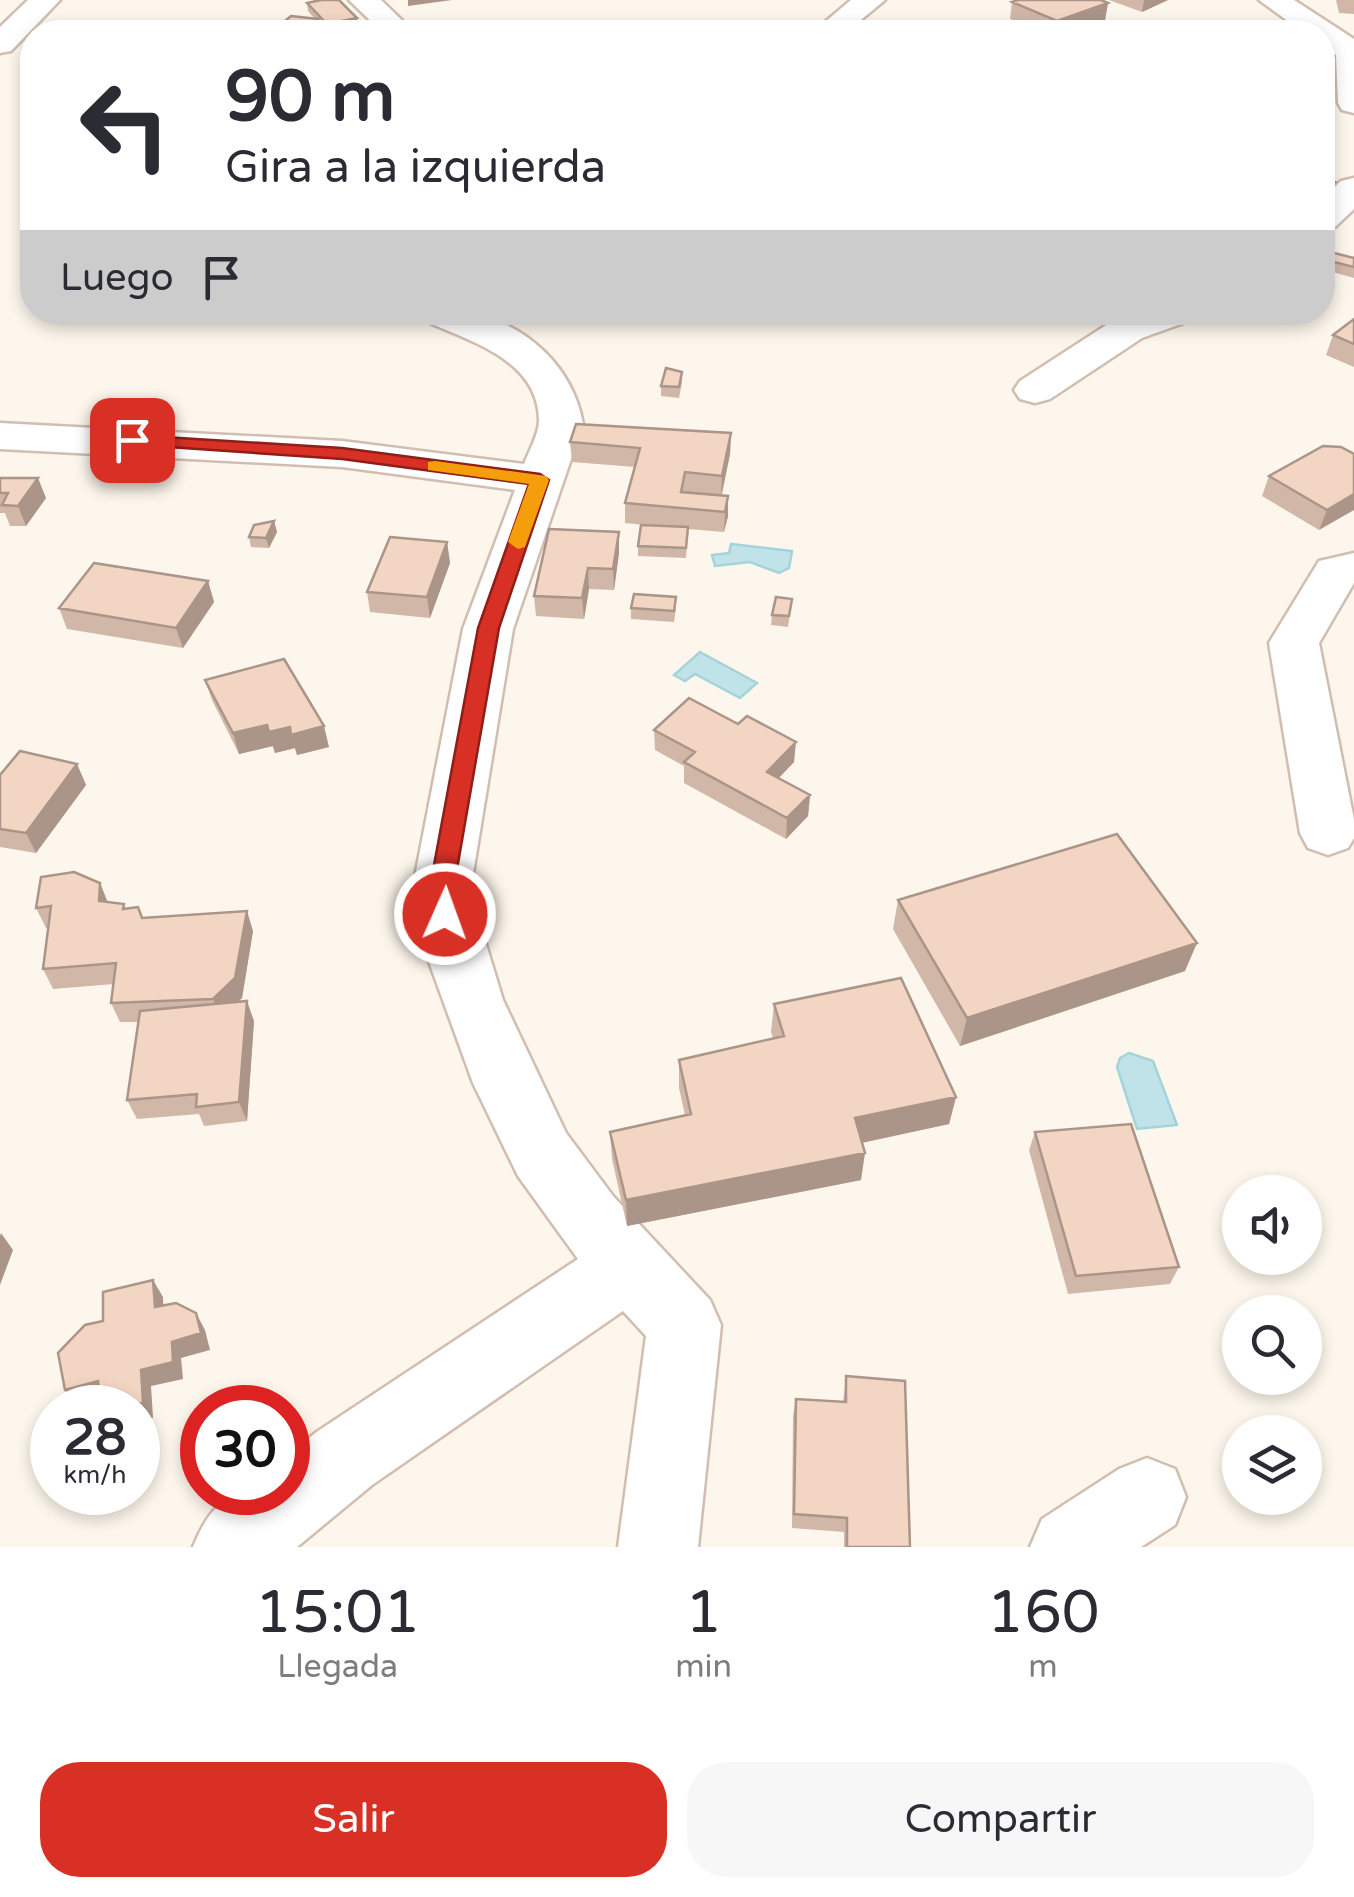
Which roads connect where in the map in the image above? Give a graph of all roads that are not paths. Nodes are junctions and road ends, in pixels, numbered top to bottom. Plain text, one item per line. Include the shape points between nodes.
1 (45, 0) edge
2 (364, 0) edge
3 (870, 0) edge
4 (1287, 8) edge
5 (25, 20) edge
6 (385, 20) edge
7 (843, 20) edge
8 (1310, 20) edge
9 (20, 24) edge
10 (1353, 42) edge
11 (0, 44) edge
12 (1354, 103) edge
13 (1354, 189) edge
14 (1335, 207) edge
15 (464, 325) edge
16 (1140, 325) edge
17 (1034, 390) dead end
18 (0, 436) edge
19 (540, 480) junction
20 (1354, 568) edge
21 (1328, 833) dead end
22 (631, 1264) junction
23 (1147, 1497) dead end
24 (233, 1547) edge
25 (658, 1547) edge
26 (1070, 1547) edge

1 - 5 street
2 - 6 street
3 - 7 street
4 - 8 street
9 - 11 street
10 - 12 street
13 - 14 street
15 - 19 street via 527,356 554,384 561,424
16 - 17 street
18 - 19 street via 342,454
19 - 22 street via 488,628 441,892 448,936 521,1111 558,1180
20 - 21 street via 1336,572 1294,643
22 - 24 street via 345,1458
22 - 25 street via 684,1325
23 - 26 street

